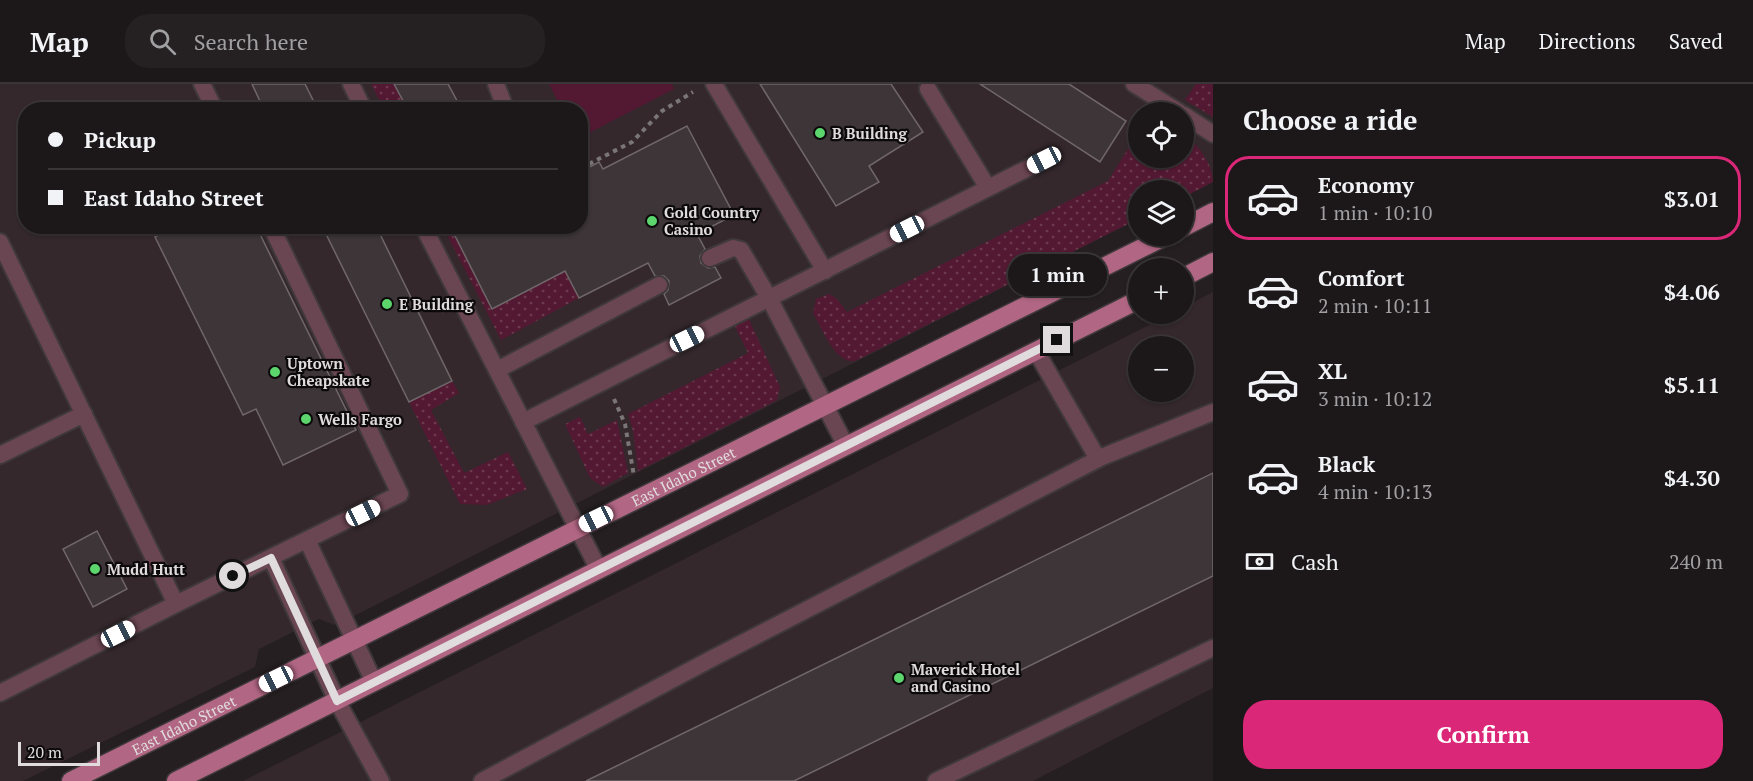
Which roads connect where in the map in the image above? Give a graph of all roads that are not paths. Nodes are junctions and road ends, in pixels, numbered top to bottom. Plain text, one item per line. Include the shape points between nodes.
1 (202, 84) edge
2 (351, 84) edge
3 (496, 84) edge
4 (714, 84) edge
5 (1134, 84) edge
6 (928, 89) dead end
7 (211, 102) edge
8 (360, 102) edge
9 (503, 102) edge
10 (1163, 102) edge
11 (1194, 122) edge
12 (1213, 134) edge
13 (1044, 160) dead end
14 (988, 188) junction
15 (1213, 212) edge
16 (1194, 222) edge
17 (275, 234) edge
18 (427, 234) edge
19 (0, 242) edge
20 (1146, 246) edge
21 (710, 258) dead end
22 (1213, 262) edge
23 (825, 271) junction
24 (1194, 272) edge
25 (659, 285) dead end
26 (769, 298) junction
27 (1128, 305) edge
28 (1036, 351) junction
29 (497, 370) junction
30 (825, 406) junction
31 (1213, 412) edge
32 (84, 414) junction
33 (523, 422) junction
34 (846, 446) junction
35 (0, 454) edge
36 (1098, 459) junction
37 (578, 529) junction
38 (307, 540) junction
39 (271, 558) junction
40 (598, 570) junction
41 (176, 604) junction
42 (354, 640) junction
43 (1213, 648) edge
44 (317, 658) junction
45 (374, 682) junction
46 (0, 693) edge
47 (337, 701) junction
48 (71, 781) edge
49 (176, 781) edge
50 (381, 781) edge
51 (482, 781) edge
52 (936, 781) edge

1 - 7 lane
2 - 8 lane
3 - 9 lane
4 - 23 lane
5 - 10 lane
6 - 14 lane
11 - 12 lane
13 - 14 lane
14 - 23 lane
15 - 16 main road
17 - 38 lane via 400,494
18 - 29 lane
19 - 32 lane
20 - 30 main road, East Idaho Street
21 - 26 lane via 733,248 741,250
22 - 24 main road
23 - 26 lane
25 - 29 lane
26 - 30 lane
26 - 33 lane
27 - 28 main road
28 - 34 main road
28 - 36 lane
29 - 33 lane
30 - 34 lane
30 - 37 main road, East Idaho Street
31 - 36 lane
32 - 35 lane
32 - 41 lane
33 - 37 lane
34 - 40 main road
36 - 51 lane
37 - 40 lane
37 - 42 main road, East Idaho Street
38 - 39 lane
38 - 42 lane
39 - 41 lane
39 - 44 lane
40 - 45 main road
41 - 46 lane
42 - 44 main road, East Idaho Street
42 - 45 lane
43 - 52 lane
44 - 47 lane
44 - 48 main road, East Idaho Street
45 - 47 main road
47 - 49 main road
47 - 50 lane

